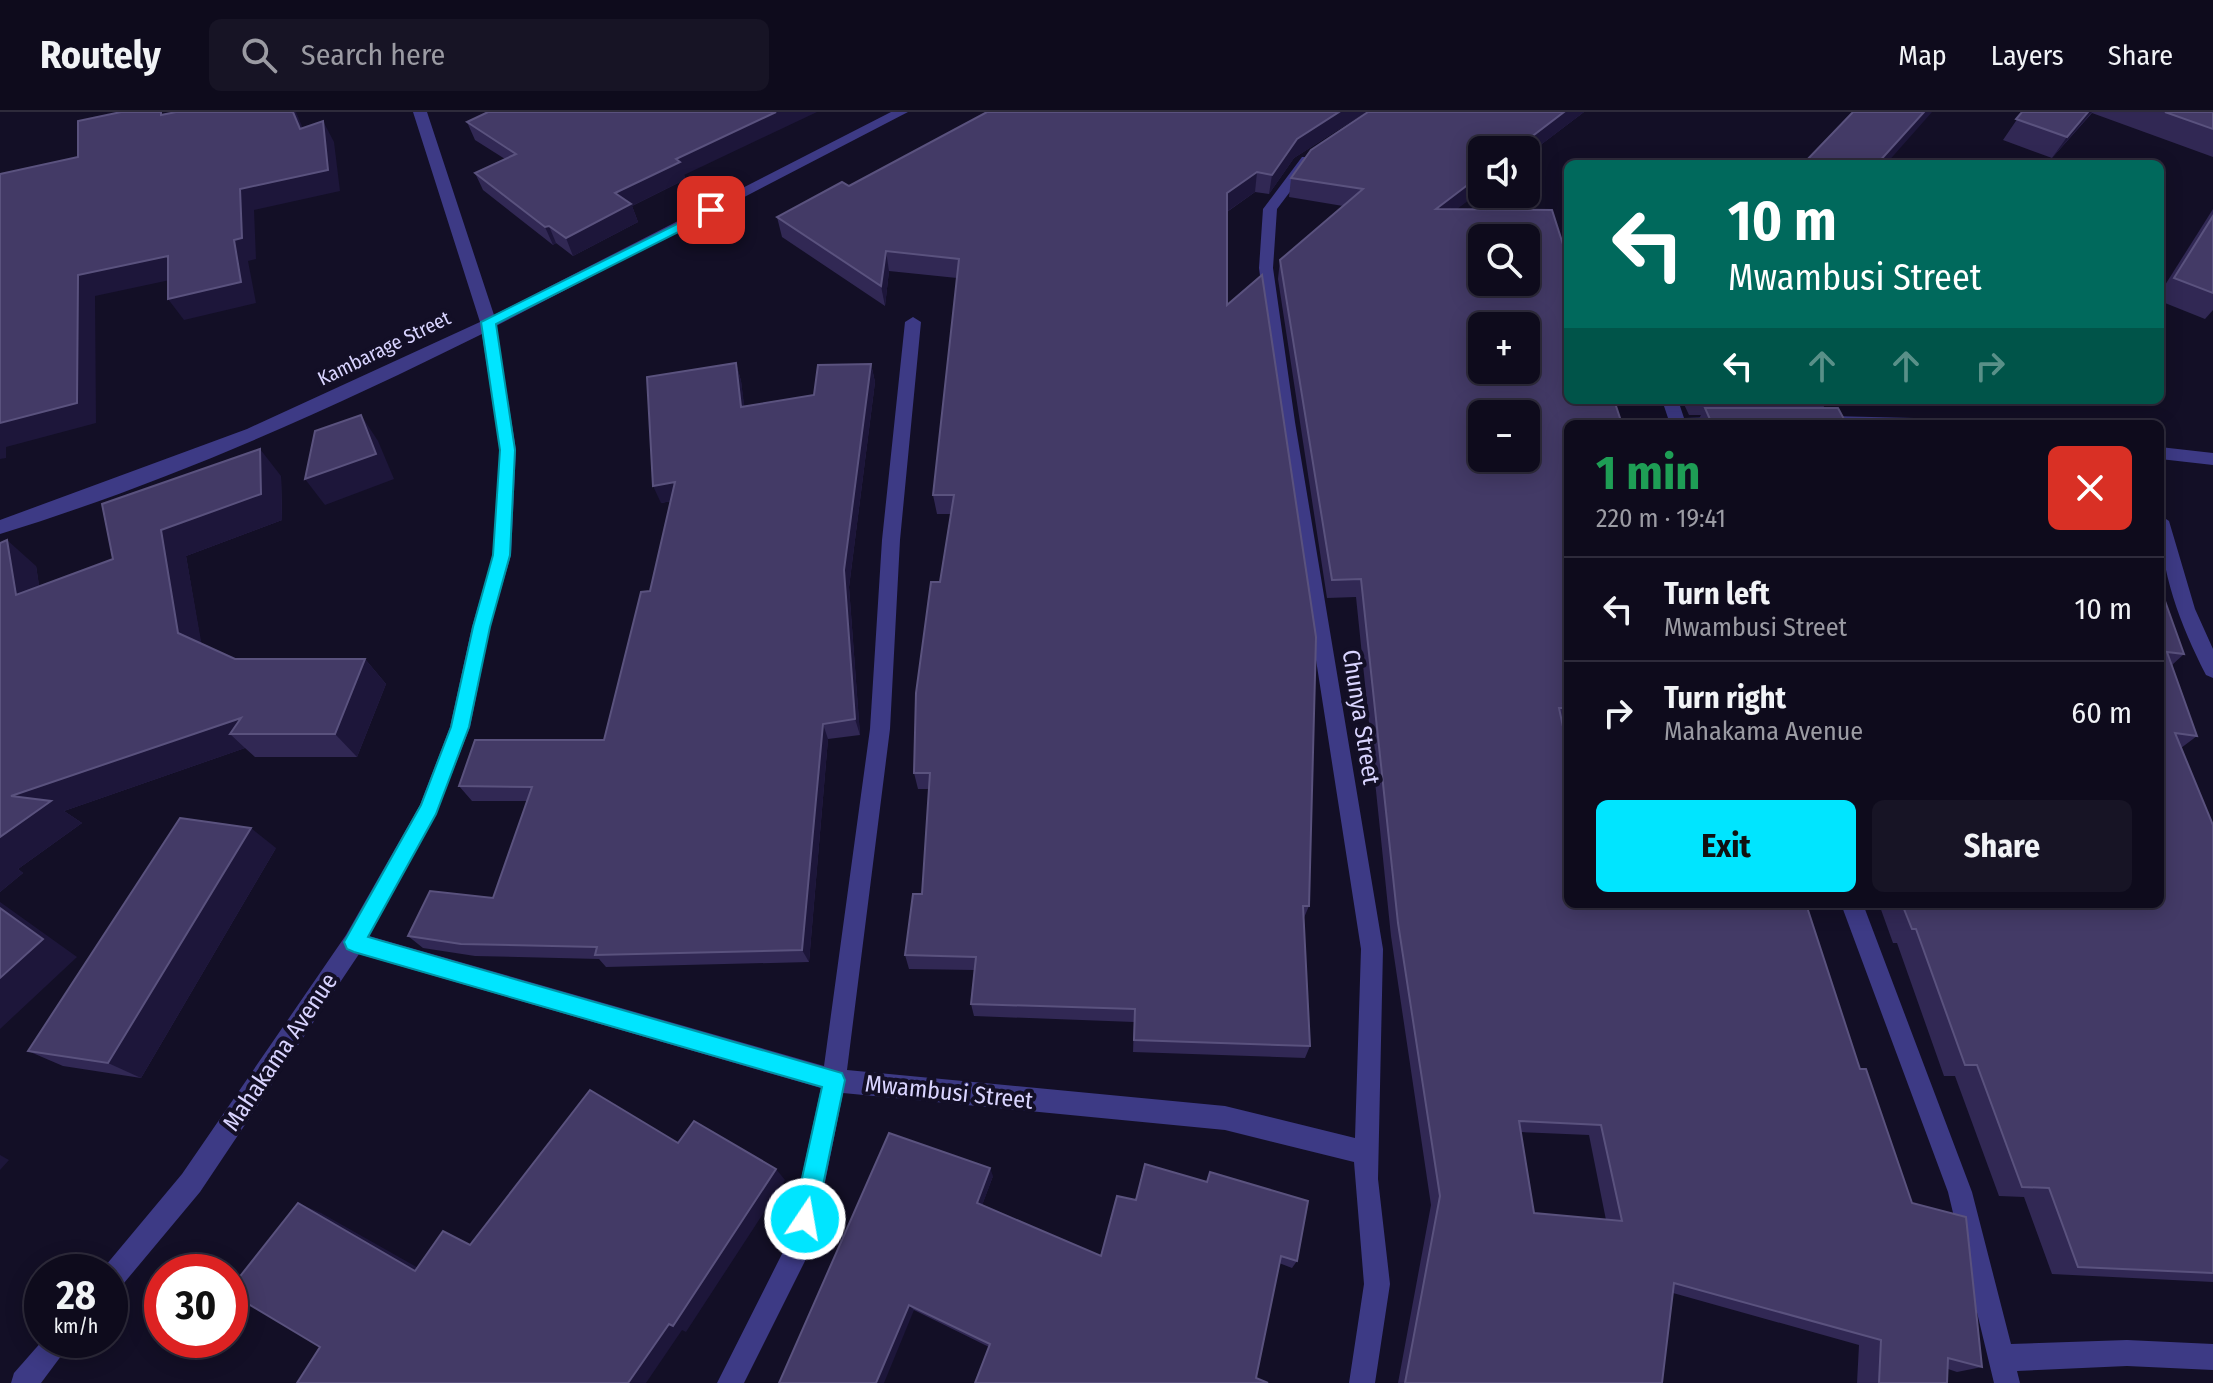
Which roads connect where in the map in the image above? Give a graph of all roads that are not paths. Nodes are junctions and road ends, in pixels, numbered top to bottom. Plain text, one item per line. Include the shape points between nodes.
1 (420, 112) edge
2 (901, 112) edge
3 (1325, 147) edge
4 (488, 322) junction
5 (913, 322) dead end
6 (2164, 453) edge
7 (2213, 459) edge
8 (0, 527) edge
9 (2164, 535) edge
10 (2213, 670) edge
11 (1854, 908) edge
12 (354, 942) junction
13 (834, 1080) junction
14 (1366, 1153) junction
15 (128, 1258) edge
16 (2213, 1357) edge
17 (45, 1358) edge
18 (2004, 1371) edge
19 (24, 1383) edge
20 (730, 1383) edge
21 (1362, 1383) edge

1 - 4 street, Mahakama Avenue
2 - 4 street, Kambarage Street
3 - 14 street, Chunya Street via 1301,164 1270,209 1266,268 1372,949
4 - 8 street, Kambarage Street via 251,434
4 - 12 street, Mahakama Avenue via 508,450 502,555 460,727 429,808
5 - 13 street via 891,540 880,729
6 - 7 street
9 - 10 street via 2186,609
11 - 18 street via 1960,1192
12 - 13 street, Mwambusi Street
12 - 15 street, Mahakama Avenue via 191,1183
13 - 14 street, Mwambusi Street via 1225,1118
13 - 20 street via 799,1247
14 - 21 street, Chunya Street via 1377,1284
16 - 18 street via 2127,1353
17 - 19 street

